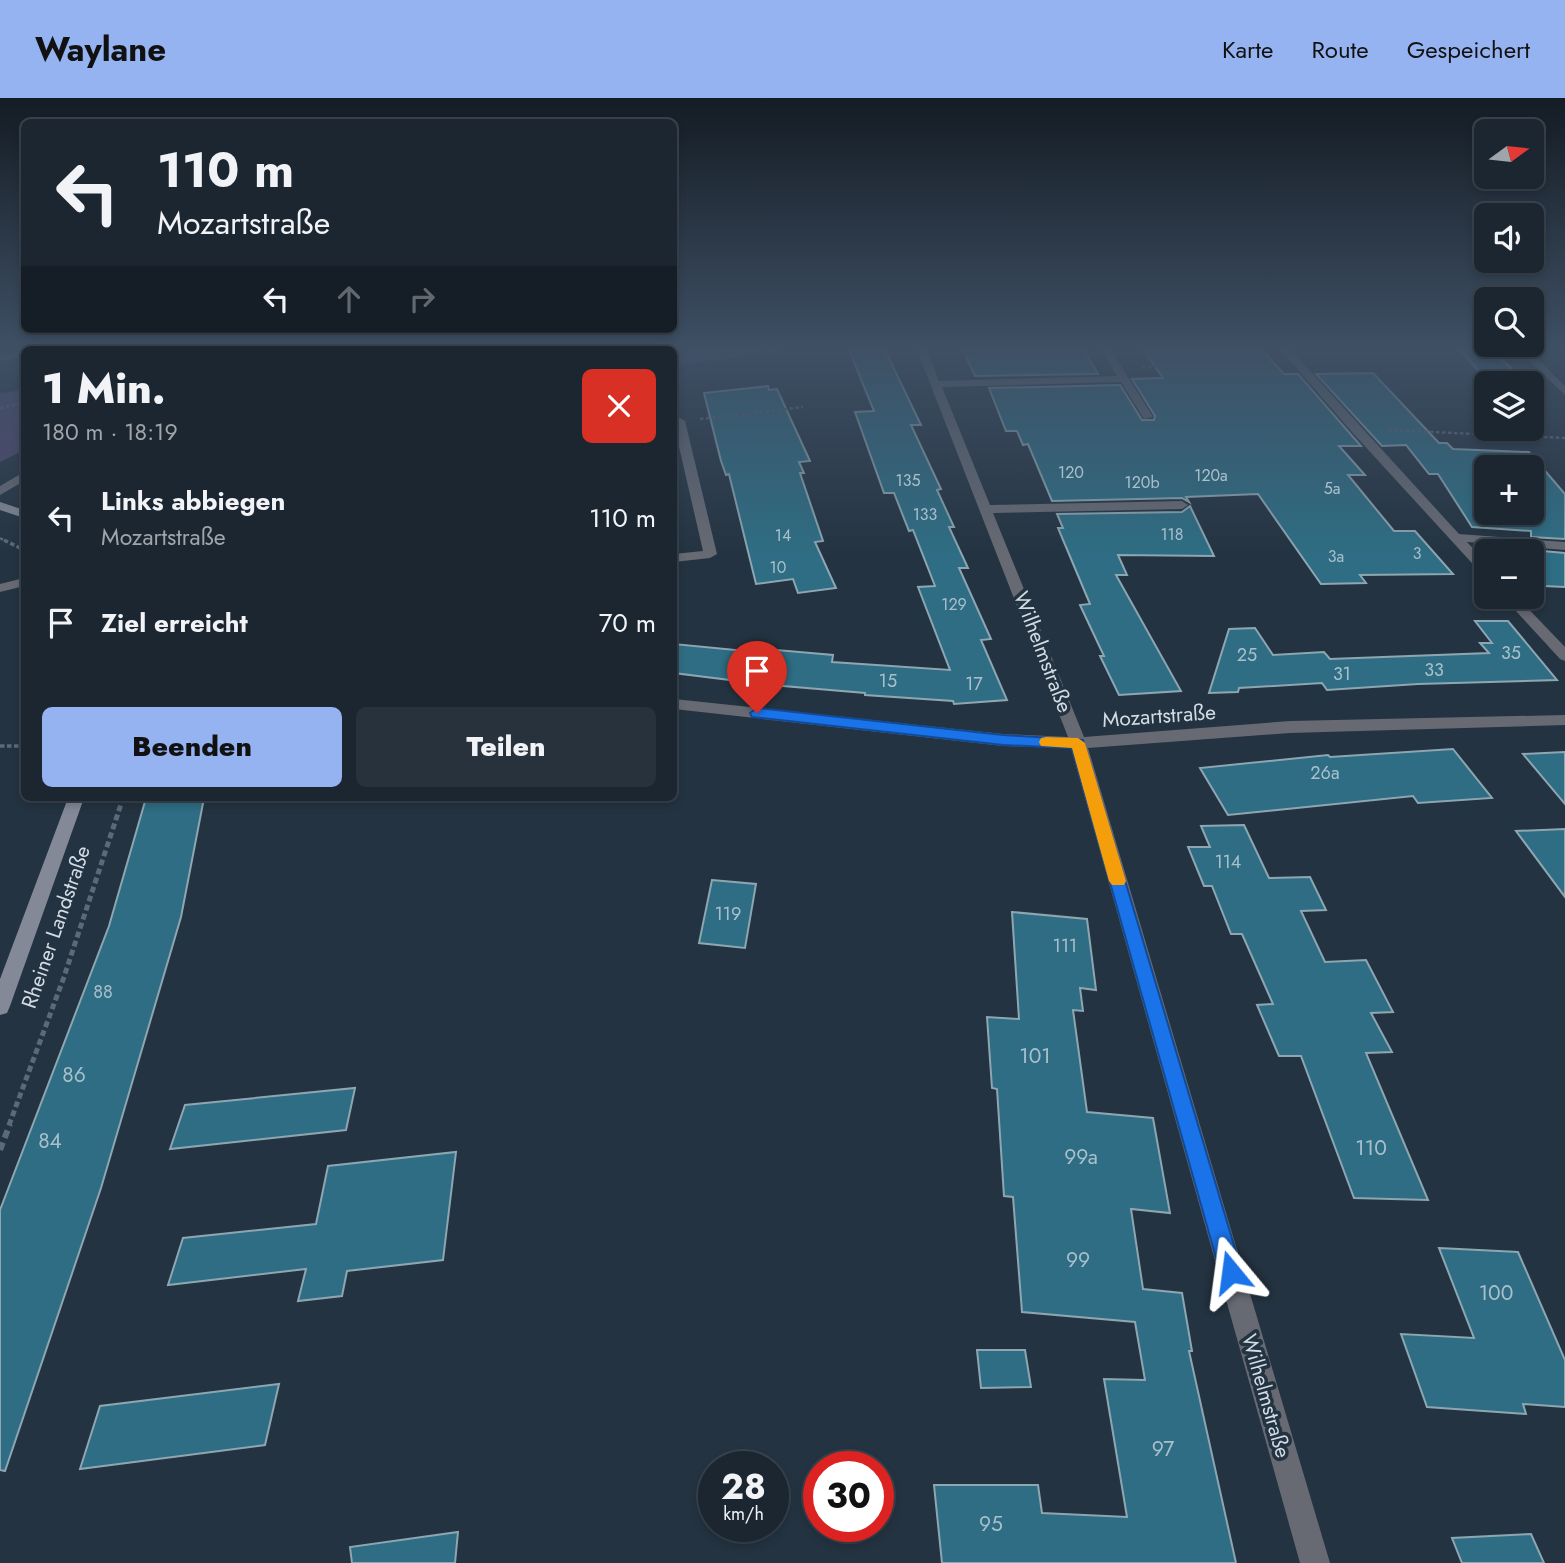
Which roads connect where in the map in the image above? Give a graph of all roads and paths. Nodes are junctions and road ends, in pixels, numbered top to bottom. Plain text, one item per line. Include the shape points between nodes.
1 (708, 418) edge
2 (950, 418) edge
3 (1346, 418) edge
4 (677, 422) edge
5 (1355, 429) junction
6 (1565, 438) edge
7 (21, 479) edge
8 (0, 491) edge
9 (1182, 505) dead end
10 (0, 506) edge
11 (987, 509) junction
12 (21, 513) edge
13 (1455, 537) junction
14 (0, 538) edge
15 (1565, 545) edge
16 (21, 548) edge
17 (1474, 557) edge
18 (677, 558) edge
19 (21, 583) edge
20 (0, 588) edge
21 (1521, 609) edge
22 (1565, 656) edge
23 (677, 704) edge
24 (1565, 720) edge
25 (1078, 743) junction
26 (0, 746) edge
27 (21, 746) edge
28 (75, 801) edge
29 (122, 801) edge
30 (0, 1006) edge
31 (0, 1150) edge
32 (1315, 1563) edge

1 - 4 path
2 - 11 street, Wilhelmstraße
3 - 5 street
4 - 18 street via 710,554
5 - 6 path
5 - 13 street
7 - 8 street
9 - 11 street
10 - 12 street
11 - 25 street, Wilhelmstraße
13 - 15 street
13 - 17 street
14 - 16 path
19 - 20 street
21 - 22 street
23 - 25 street, Mozartstraße via 1003,740
24 - 25 street, Mozartstraße via 1290,727
25 - 32 street, Wilhelmstraße
26 - 27 path
28 - 30 street, Rheiner Landstraße
29 - 31 path, Rheiner Landstraße

